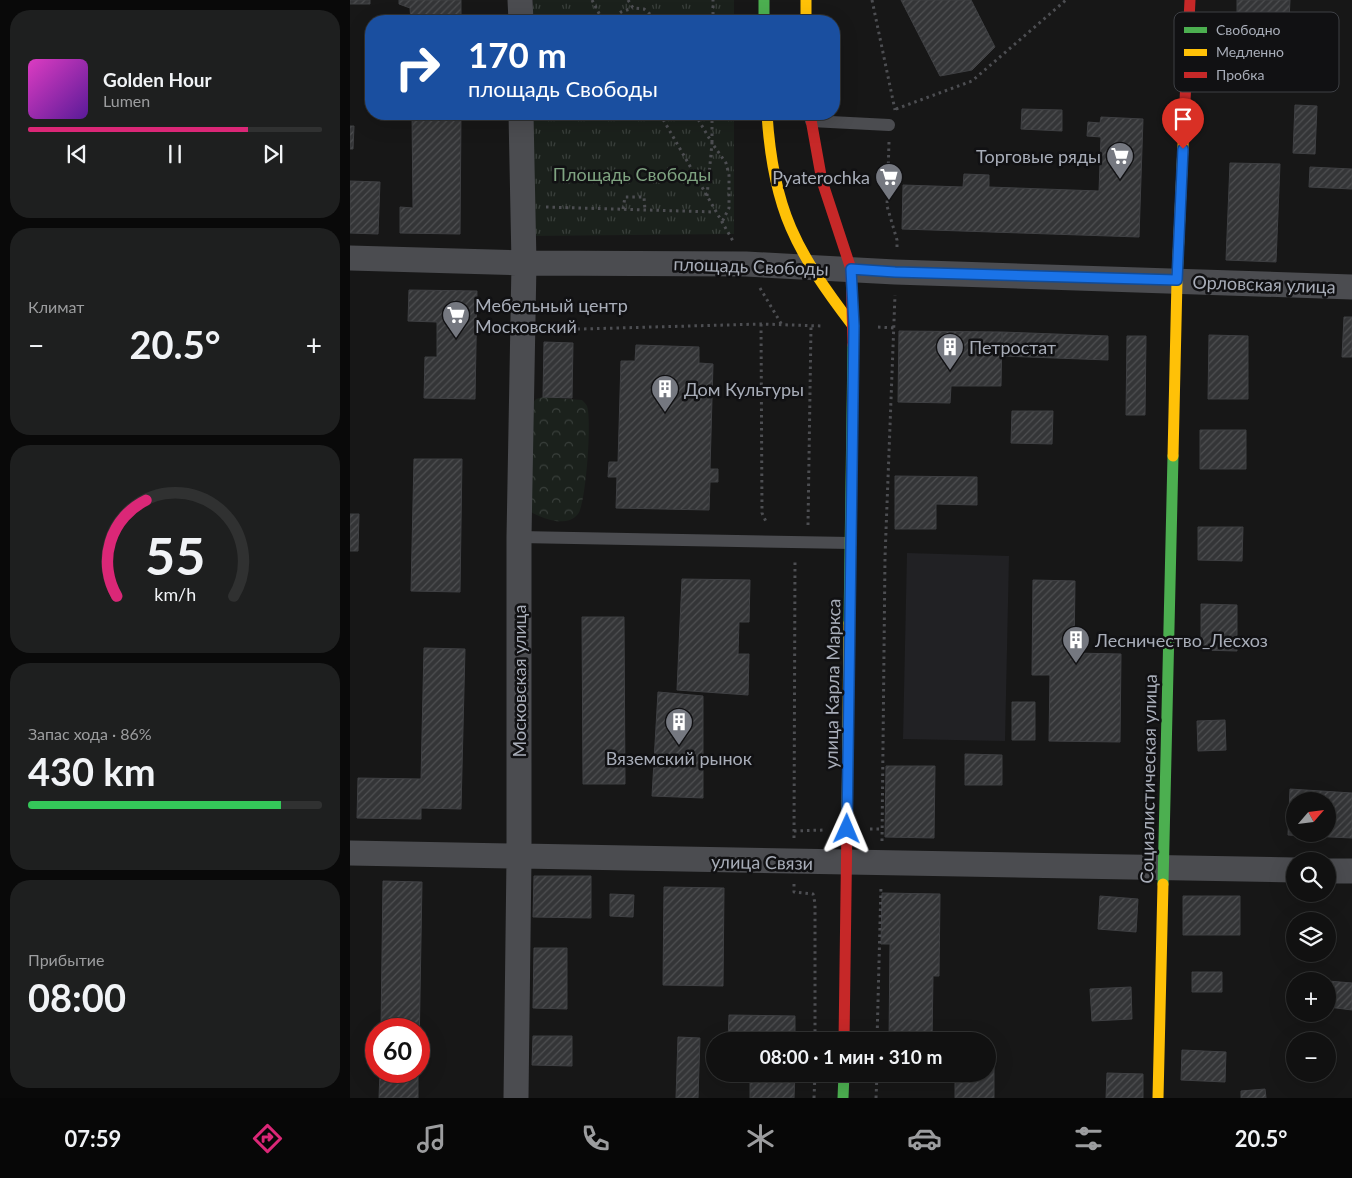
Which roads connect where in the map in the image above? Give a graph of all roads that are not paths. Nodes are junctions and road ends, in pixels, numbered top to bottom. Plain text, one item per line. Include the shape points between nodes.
1 (520, 0) edge
2 (764, 0) edge
3 (806, 0) edge
4 (520, 15) edge
5 (764, 15) edge
6 (806, 15) edge
7 (1186, 92) edge
8 (521, 120) edge
9 (767, 120) edge
10 (810, 120) edge
11 (833, 120) edge
12 (889, 125) road end
13 (350, 258) edge
14 (524, 263) junction
15 (809, 267) junction
16 (851, 269) junction
17 (1177, 280) junction
18 (1352, 287) edge
19 (854, 326) junction
20 (519, 537) junction
21 (851, 543) junction
22 (350, 853) edge
23 (519, 858) junction
24 (848, 863) junction
25 (1163, 868) junction
26 (1286, 870) edge
27 (1336, 871) edge
28 (1352, 871) edge
29 (844, 1032) edge
30 (844, 1082) edge
31 (516, 1098) edge
32 (843, 1098) edge
33 (1158, 1098) edge

1 - 4 street
2 - 5 main road
3 - 6 main road
7 - 17 main road
8 - 14 street
9 - 15 main road via 775,192 793,238
10 - 16 main road, улица Карла Маркса via 822,181
11 - 12 lane
13 - 14 street, площадь Свободы
14 - 15 street, площадь Свободы
14 - 20 street, Московская улица
15 - 16 street, площадь Свободы
15 - 19 main road
16 - 17 street, площадь Свободы
16 - 19 main road, улица Карла Маркса
17 - 18 street, Орловская улица
17 - 25 main road, Социалистическая улица
19 - 21 main road, улица Карла Маркса
20 - 21 lane
20 - 23 street, Московская улица
21 - 24 main road, улица Карла Маркса
22 - 23 street, улица Связи
23 - 24 street, улица Связи
23 - 31 street, Московская улица
24 - 25 street, улица Связи
24 - 29 main road, улица Карла Маркса
25 - 26 street, улица Связи
25 - 33 main road, Социалистическая улица
27 - 28 street
30 - 32 main road

